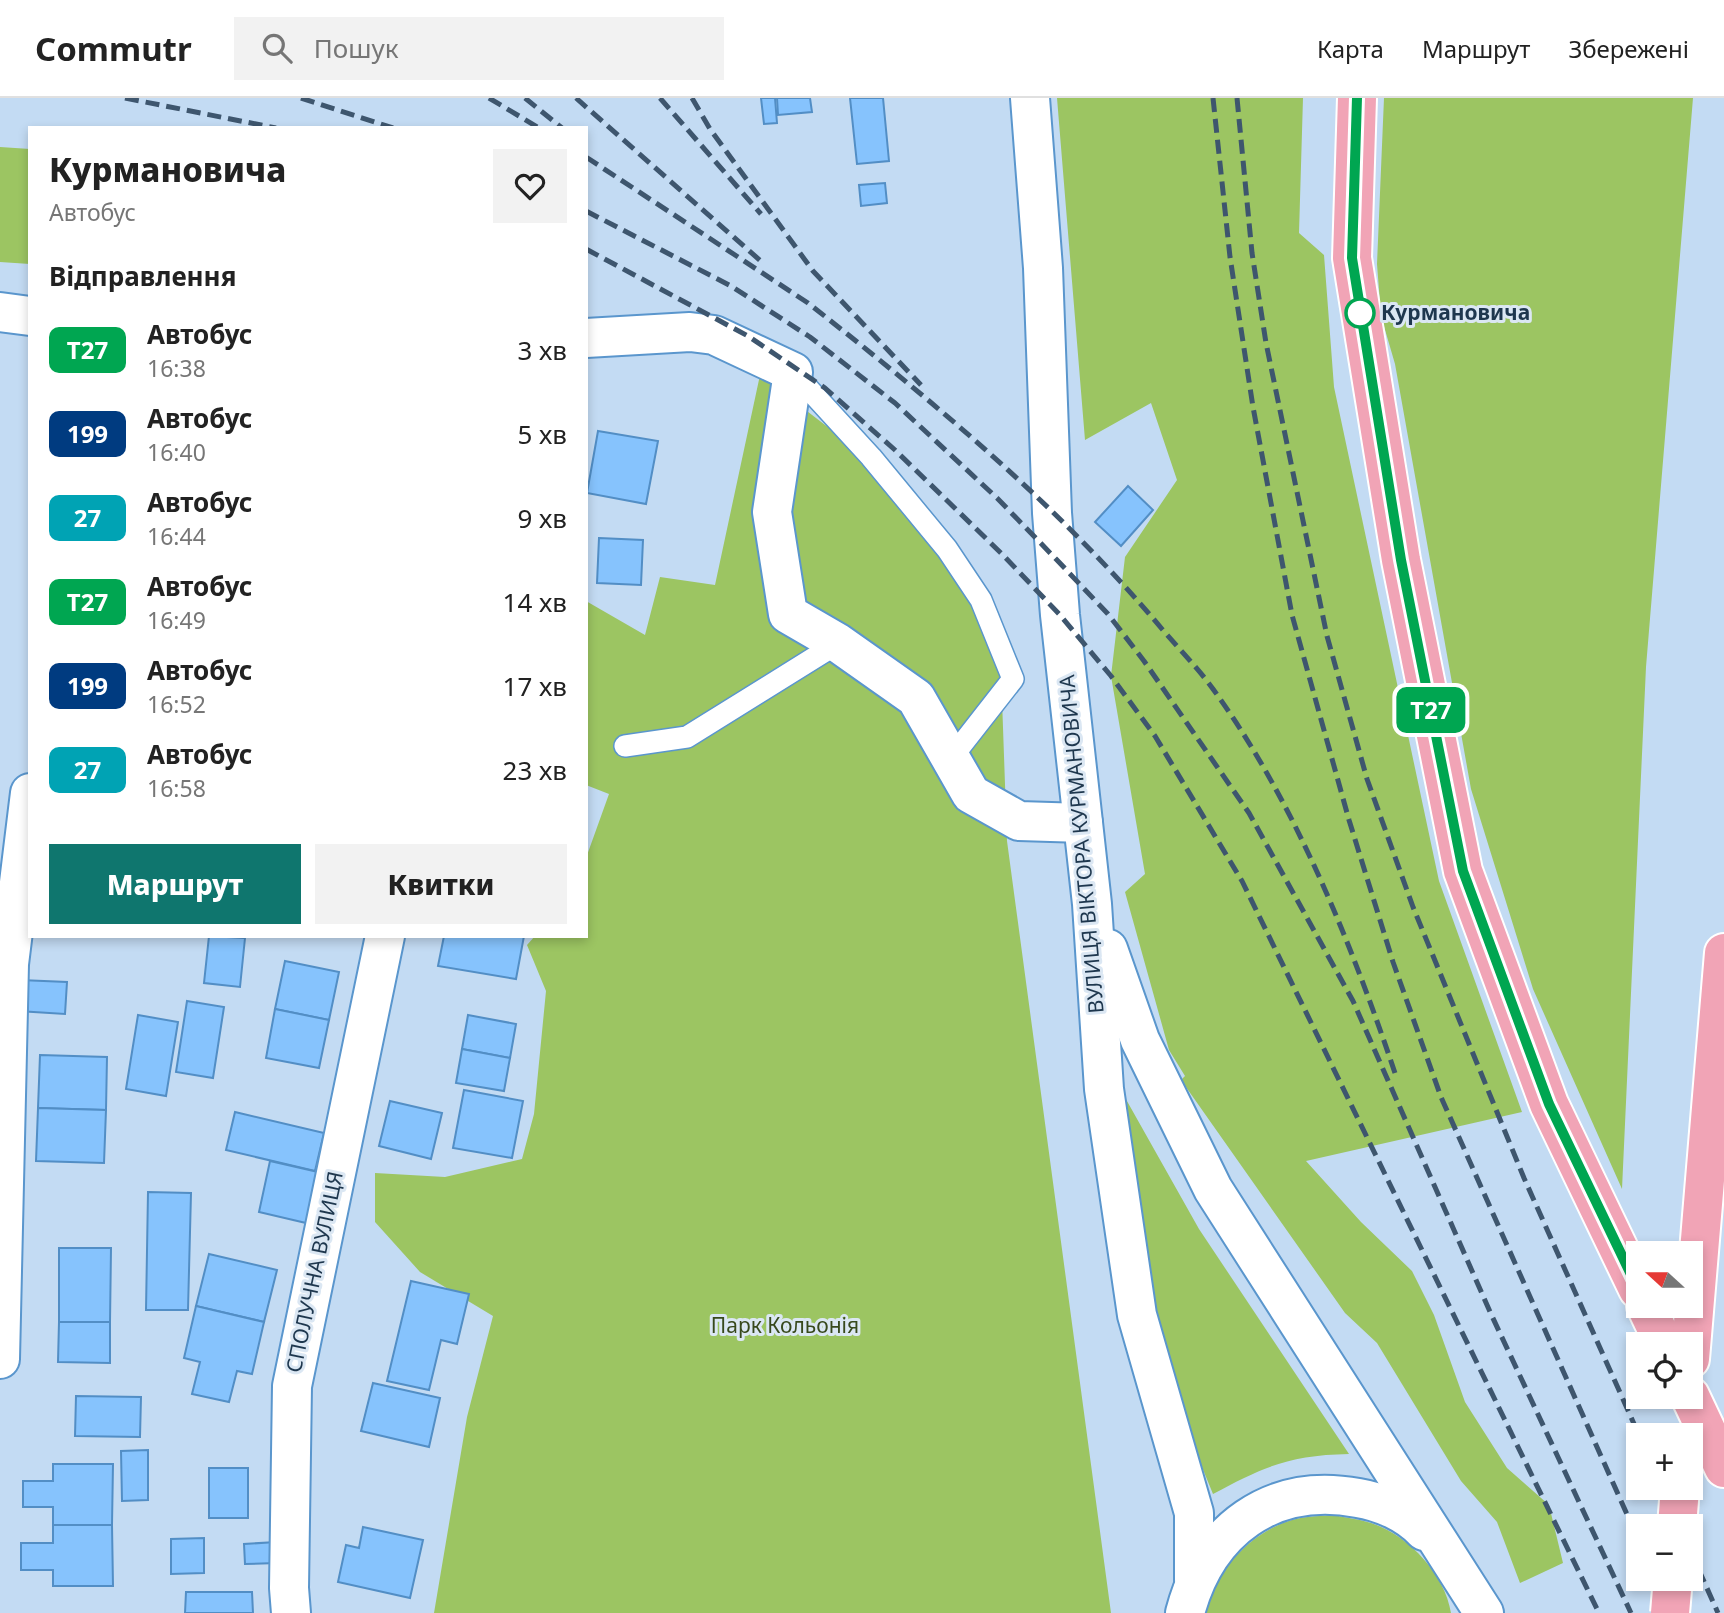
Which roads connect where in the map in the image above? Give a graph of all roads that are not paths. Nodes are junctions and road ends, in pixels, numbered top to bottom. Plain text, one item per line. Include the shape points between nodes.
1 (1030, 98) edge
2 (1357, 98) edge
3 (0, 312) edge
4 (28, 316) edge
5 (588, 338) edge
6 (793, 372) junction
7 (838, 643) junction
8 (625, 746) dead end
9 (952, 757) junction
10 (28, 809) edge
11 (1083, 823) junction
12 (1092, 904) junction
13 (385, 938) edge
14 (1724, 953) edge
15 (1626, 1264) edge
16 (1692, 1332) edge
17 (0, 1359) edge
18 (1695, 1409) edge
19 (1724, 1468) edge
20 (1449, 1558) junction
21 (1672, 1591) edge
22 (1189, 1597) edge
23 (291, 1613) edge
24 (1471, 1613) edge
25 (1484, 1613) edge
26 (1670, 1613) edge

1 - 11 street, ВУЛИЦЯ ВІКТОРА КУРМАНОВИЧА via 1043,268 1052,513
2 - 15 main road via 1352,258 1401,560 1463,871 1549,1104
3 - 4 street
5 - 6 street via 690,332 714,335
6 - 7 street via 772,512 788,614
6 - 9 lane via 947,549 981,600 1013,679
7 - 8 lane via 687,737
7 - 9 street via 916,698
9 - 11 street via 971,794 1019,821
10 - 17 street via 9,964
11 - 12 street, ВУЛИЦЯ ВІКТОРА КУРМАНОВИЧА
12 - 20 street via 1140,1040 1213,1189
12 - 22 street, ВУЛИЦЯ ВІКТОРА КУРМАНОВИЧА via 1104,1089 1137,1315 1194,1513
13 - 23 street, СПОЛУЧНА ВУЛИЦЯ via 292,1386
14 - 16 main road
18 - 19 main road
20 - 22 street via 1414,1521 1376,1501 1333,1493 1290,1498 1250,1516 1217,1544
20 - 24 street via 1466,1590
20 - 25 street
21 - 26 main road, bridge

